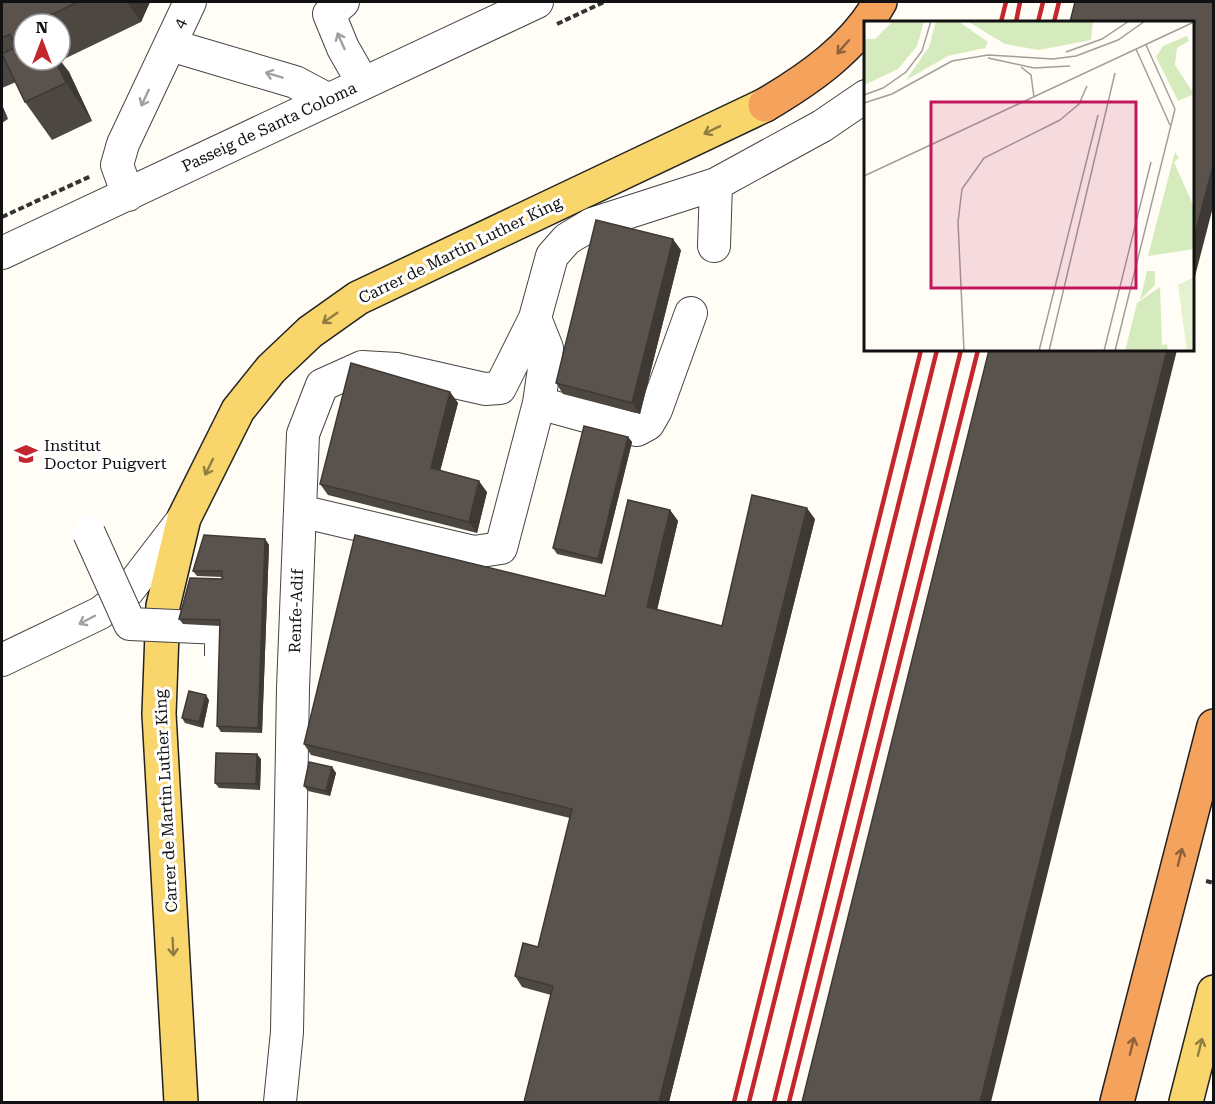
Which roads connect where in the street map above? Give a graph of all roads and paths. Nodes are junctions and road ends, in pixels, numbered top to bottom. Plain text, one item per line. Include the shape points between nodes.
1 (190, 2) edge
2 (343, 2) edge
3 (537, 2) edge
4 (852, 2) edge
5 (880, 2) edge
6 (485, 13) edge
7 (864, 21) edge
8 (864, 21) edge
9 (170, 45) junction
10 (363, 83) junction
11 (864, 97) edge
12 (327, 99) junction
13 (765, 105) junction
14 (117, 165) junction
15 (716, 184) junction
16 (128, 195) junction
17 (2, 217) edge
18 (714, 246) dead end
19 (2, 253) edge
20 (691, 313) dead end
21 (535, 318) junction
22 (539, 403) junction
23 (300, 511) junction
24 (184, 518) junction
25 (89, 533) dead end
26 (221, 656) edge
27 (2, 660) edge
28 (1214, 726) edge
29 (1206, 881) dead end
30 (1214, 883) edge
31 (1214, 992) edge
32 (181, 1102) edge
33 (280, 1102) edge
34 (1117, 1102) edge
35 (1186, 1102) edge

1 - 9 street, 4
10 -> 2 street via 329,15
3 - 6 street, Passeig de Santa Coloma
4 - 13 highway
5 -> 7 highway
6 - 10 street, Passeig de Santa Coloma
8 -> 13 highway via 830,62
12 -> 9 street via 295,82
9 -> 14 street, 4
10 - 12 street, Passeig de Santa Coloma
11 - 15 street via 822,126
12 - 16 street, Passeig de Santa Coloma
13 -> 24 main road, Carrer de Martin Luther King via 408,272 329,318 271,369 238,410
14 - 16 street
14 - 17 path
15 - 18 street
15 - 21 street via 592,224 567,239 552,256
16 - 19 street, Passeig de Santa Coloma
20 - 22 street via 648,424 637,430
21 - 22 street via 547,348
21 - 23 street, Renfe-Adif via 500,388 485,389 397,369 362,367 322,385 303,434
22 - 23 street via 501,548 474,552
23 - 33 street, Renfe-Adif via 288,868 287,1032
24 -> 27 street via 128,591 100,614
24 -> 32 main road, Carrer de Martin Luther King via 163,606 159,714
25 - 26 street, bridge via 130,624 221,628
34 -> 28 highway
29 - 30 path
35 -> 31 main road

